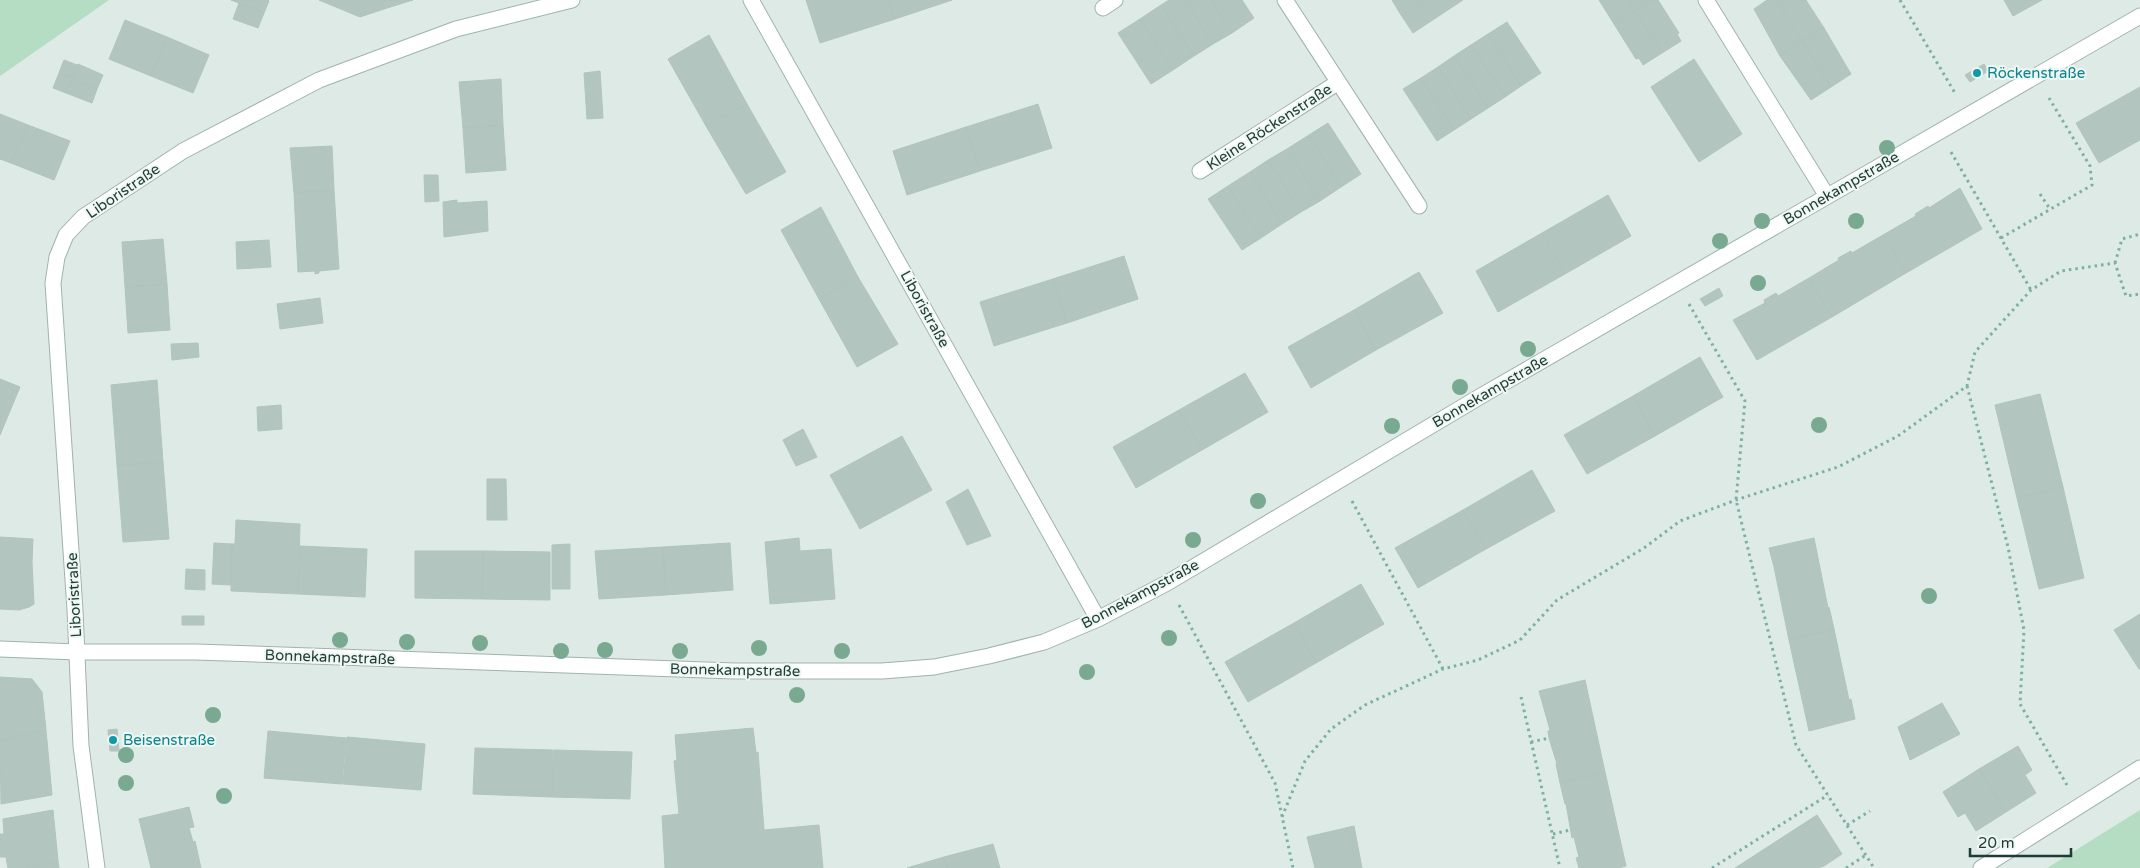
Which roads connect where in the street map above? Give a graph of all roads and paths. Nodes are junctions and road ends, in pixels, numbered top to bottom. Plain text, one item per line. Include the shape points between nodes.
1 (572, 0) edge
2 (751, 0) edge
3 (1285, 0) edge
4 (1706, 0) edge
5 (1900, 0) edge
6 (2140, 16) edge
7 (2036, 77) junction
8 (1338, 83) junction
9 (1968, 115) junction
10 (1939, 132) junction
11 (1200, 171) dead end
12 (2040, 194) dead end
13 (1827, 196) junction
14 (1419, 206) dead end
15 (2050, 209) junction
16 (2140, 234) edge
17 (2001, 238) junction
18 (2115, 263) junction
19 (1677, 282) junction
20 (2031, 290) junction
21 (2140, 294) edge
22 (1967, 386) junction
23 (1341, 479) junction
24 (1736, 500) junction
25 (1167, 583) junction
26 (1098, 619) junction
27 (0, 649) edge
28 (77, 652) junction
29 (1444, 670) junction
30 (1521, 698) dead end
31 (1550, 738) dead end
32 (1531, 742) junction
33 (2140, 768) edge
34 (1828, 795) junction
35 (2080, 807) junction
36 (1870, 811) dead end
37 (1282, 817) junction
38 (1847, 825) junction
39 (1570, 830) dead end
40 (1553, 834) junction
41 (1866, 855) junction
42 (97, 868) edge
43 (1293, 868) edge
44 (1560, 868) edge
45 (1712, 868) edge
46 (1846, 868) edge
47 (1874, 868) edge
48 (1981, 868) edge

1 - 28 street, Liboristraße via 456,29 319,80 183,151 83,217 66,235 57,257 54,283
2 - 26 street, Liboristraße
3 - 8 street, Kleine Röckenstraße
4 - 13 street
5 - 9 path
6 - 7 street, Bonnekampstraße
7 - 9 street, Bonnekampstraße
7 - 15 path via 2090,166 2092,185
8 - 11 street, Kleine Röckenstraße
8 - 14 street, Kleine Röckenstraße
9 - 10 street, Bonnekampstraße
10 - 13 street, Bonnekampstraße
10 - 17 path
12 - 15 path
13 - 19 street, Bonnekampstraße
15 - 17 path
16 - 18 path via 2122,239
17 - 20 path
18 - 20 path via 2061,271
18 - 21 path via 2126,296
19 - 23 street, Bonnekampstraße
19 - 24 path via 1745,401
20 - 22 path via 1975,352
22 - 24 path via 1898,436 1838,467
22 - 35 path via 2008,547 2024,630 2020,704
23 - 25 street, Bonnekampstraße
23 - 29 path
24 - 29 path via 1680,521 1644,548 1557,600 1520,640 1478,660
24 - 34 path via 1796,745
25 - 26 street, Bonnekampstraße
25 - 37 path via 1275,783
26 - 28 street, Bonnekampstraße via 1044,642 989,656 934,667 882,671 734,671 196,652
27 - 28 street, Bonnekampstraße
28 - 42 street via 82,746
29 - 37 path via 1365,705 1331,729 1305,761
30 - 32 path
31 - 32 path
32 - 40 path
33 - 35 street
34 - 38 path
34 - 45 path
35 - 48 street
36 - 38 path
37 - 43 path
38 - 41 path
39 - 40 path
40 - 44 path
41 - 46 path
41 - 47 path

